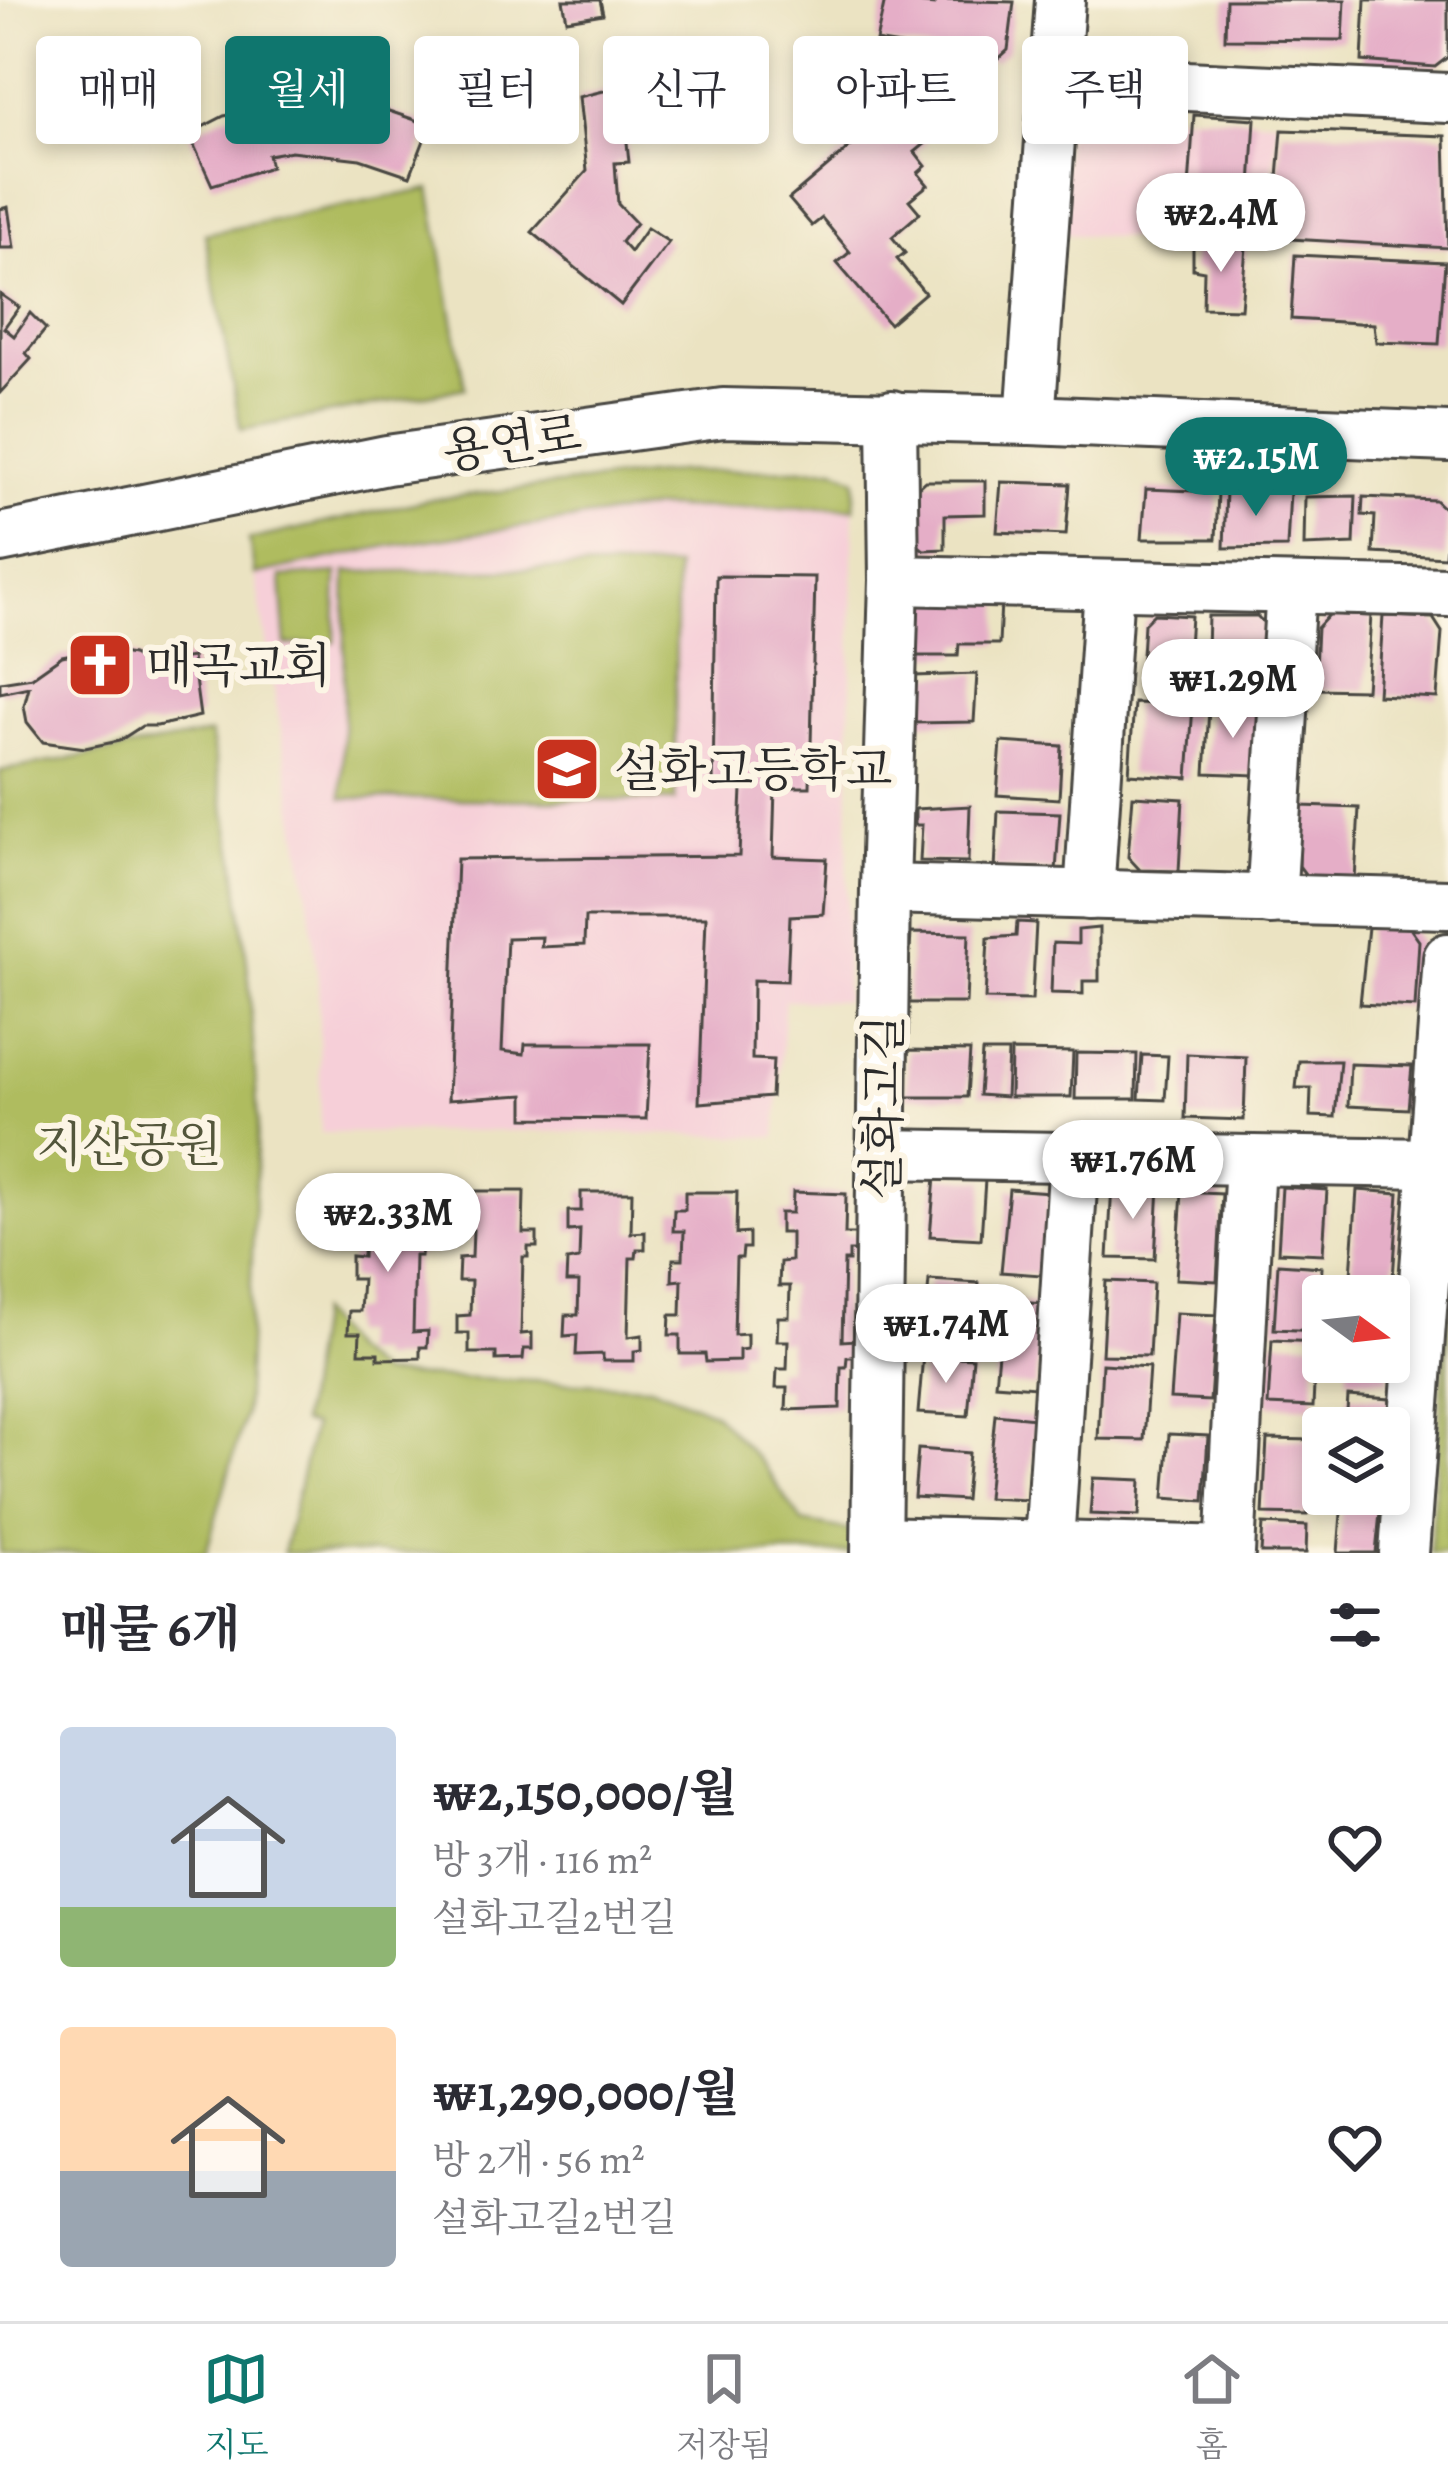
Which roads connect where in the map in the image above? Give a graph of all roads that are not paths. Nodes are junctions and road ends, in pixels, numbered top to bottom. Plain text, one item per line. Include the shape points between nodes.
1 (1060, 0) edge
2 (1058, 36) edge
3 (1188, 86) edge
4 (1448, 98) edge
5 (1050, 144) edge
6 (892, 415) junction
7 (1030, 420) junction
8 (1448, 437) edge
9 (0, 538) edge
10 (894, 580) junction
11 (1109, 587) junction
12 (1291, 589) junction
13 (1448, 592) edge
14 (885, 889) junction
15 (1089, 895) junction
16 (1271, 900) junction
17 (1448, 904) edge
18 (1448, 958) edge
19 (881, 1154) junction
20 (1074, 1158) junction
21 (1250, 1160) junction
22 (1432, 1163) junction
23 (1049, 1543) junction
24 (877, 1547) edge
25 (1230, 1552) edge
26 (1404, 1553) edge

1 - 2 street
3 - 4 street
5 - 7 street
6 - 7 street, 용연로
6 - 9 street, 용연로 via 723,413 539,437
6 - 10 street, 설화고길
7 - 8 street, 용연로
10 - 11 street
10 - 14 street, 설화고길
11 - 12 street
11 - 15 street
12 - 13 street
12 - 16 street
14 - 15 street
14 - 19 street, 설화고길
15 - 16 street
16 - 17 street
18 - 22 street
19 - 20 street
19 - 24 street, 설화고길
20 - 21 street
20 - 23 street
21 - 22 street
21 - 25 street
22 - 26 street
23 - 24 street, 설화고길
23 - 25 street, 설화고길

